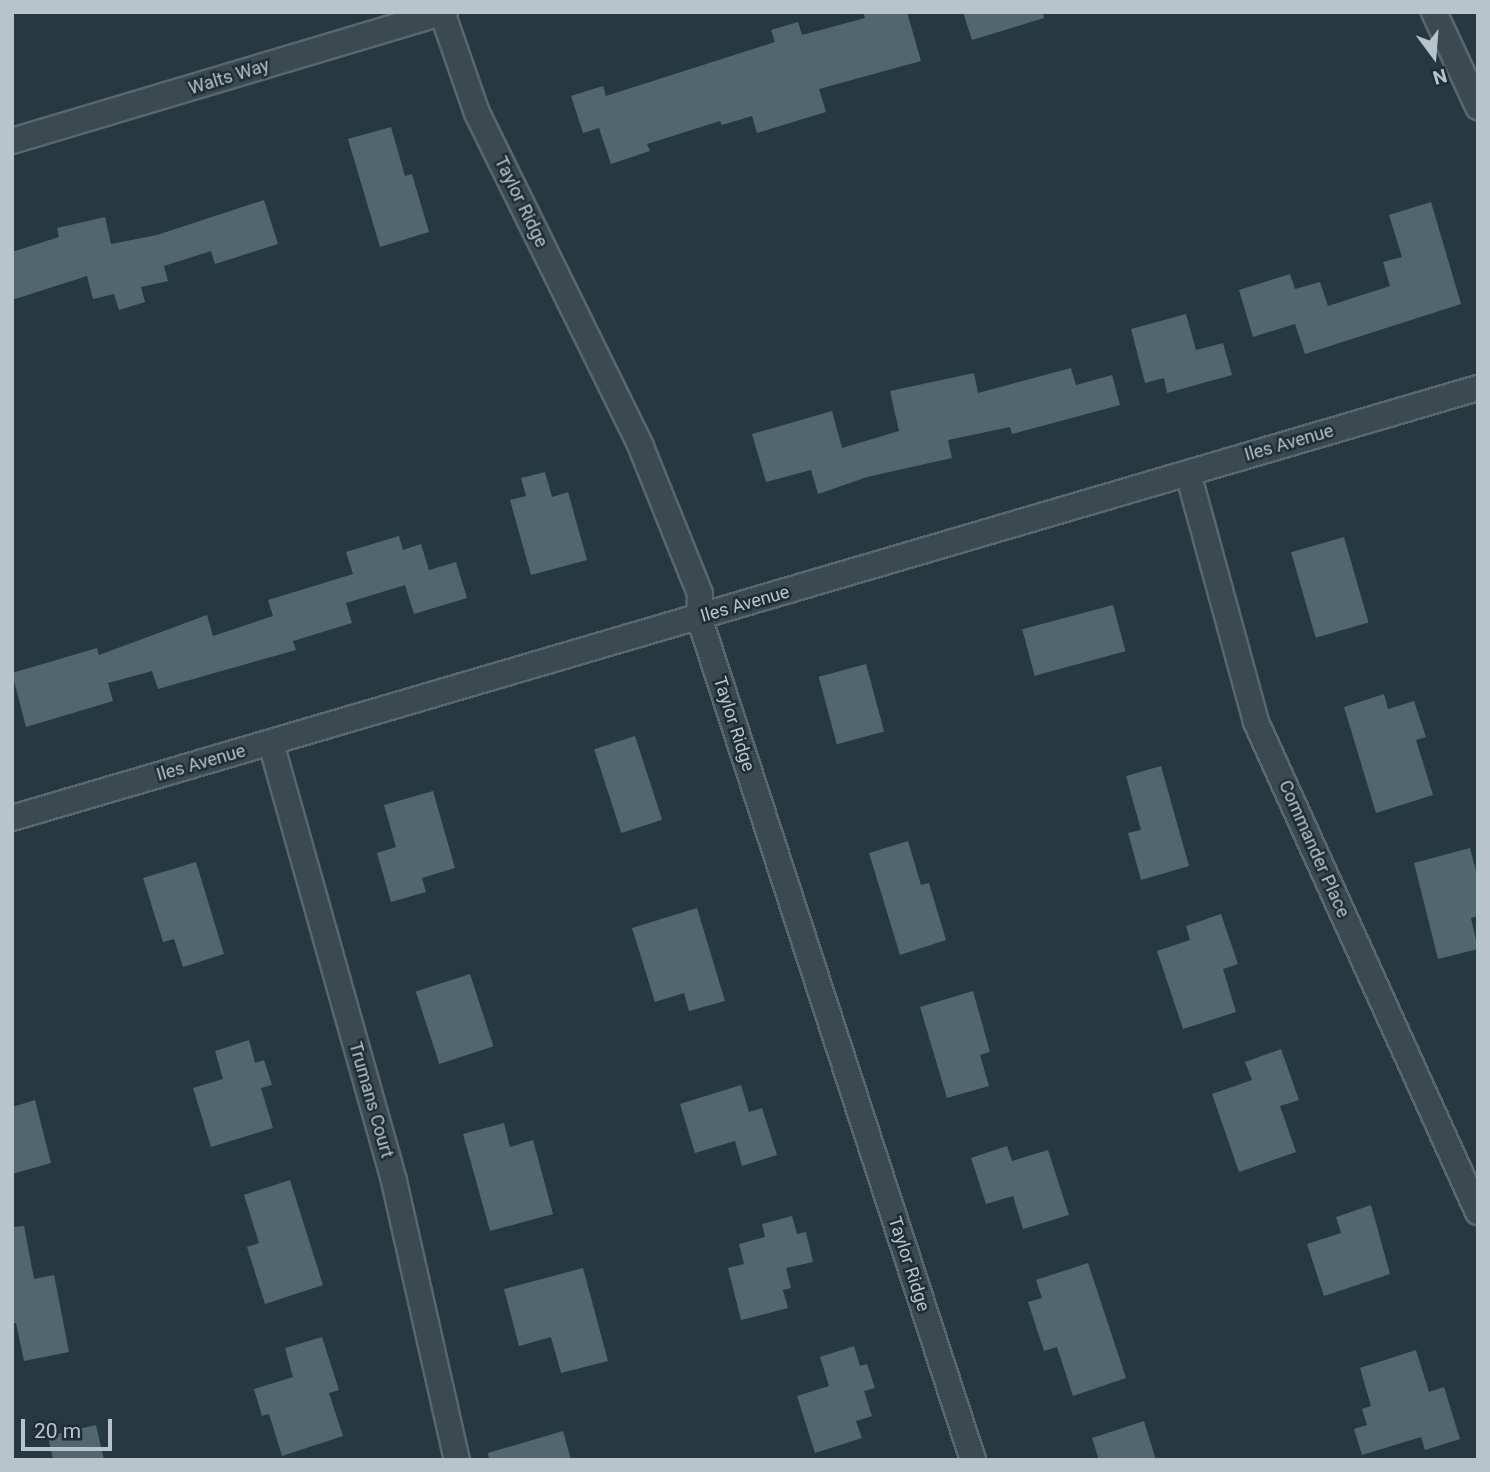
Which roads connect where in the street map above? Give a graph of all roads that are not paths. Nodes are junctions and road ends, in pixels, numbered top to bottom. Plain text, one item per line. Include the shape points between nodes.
1 (1434, 12) edge
2 (443, 13) edge
3 (1478, 107) edge
4 (12, 141) edge
5 (1478, 388) edge
6 (1188, 473) junction
7 (699, 617) junction
8 (271, 743) junction
9 (12, 818) edge
10 (1478, 1212) edge
11 (457, 1460) edge
12 (973, 1460) edge

1 - 3 street
2 - 4 street, Walts Way
2 - 7 street, Taylor Ridge via 477,113 641,447 700,594
5 - 6 street, Iles Avenue
6 - 7 street, Iles Avenue
6 - 10 street, Commander Place via 1256,722
7 - 8 street, Iles Avenue
7 - 12 street, Taylor Ridge
8 - 9 street, Iles Avenue
8 - 11 street, Trumans Court via 394,1181

